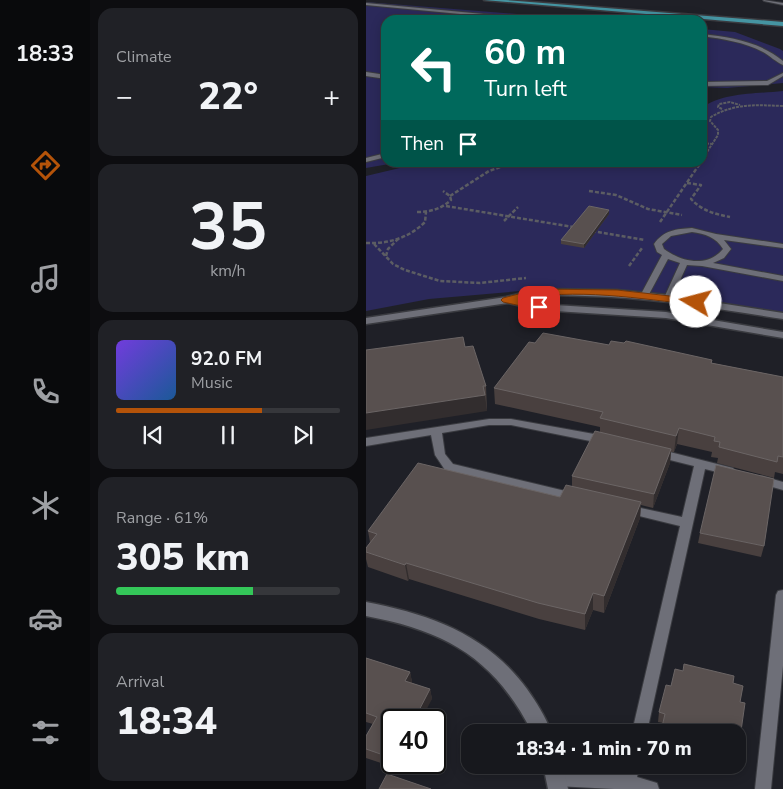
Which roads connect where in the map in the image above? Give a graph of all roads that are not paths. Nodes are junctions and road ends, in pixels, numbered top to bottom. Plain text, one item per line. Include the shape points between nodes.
1 (487, 0) edge
2 (562, 0) edge
3 (766, 0) edge
4 (366, 4) edge
5 (783, 4) edge
6 (710, 11) dead end
7 (483, 15) edge
8 (672, 15) edge
9 (707, 18) edge
10 (783, 24) edge
11 (707, 36) edge
12 (783, 64) edge
13 (366, 74) edge
14 (783, 74) edge
15 (381, 76) edge
16 (707, 84) edge
17 (381, 156) edge
18 (366, 160) edge
19 (715, 236) junction
20 (783, 246) edge
21 (666, 256) junction
22 (684, 262) junction
23 (701, 263) junction
24 (783, 279) edge
25 (644, 296) junction
26 (668, 298) junction
27 (506, 300) junction
28 (783, 316) edge
29 (366, 321) edge
30 (783, 335) edge
31 (436, 430) junction
32 (366, 442) edge
33 (612, 442) edge
34 (648, 450) edge
35 (700, 464) junction
36 (737, 473) edge
37 (755, 478) edge
38 (783, 486) edge
39 (582, 499) edge
40 (620, 508) edge
41 (686, 523) junction
42 (783, 595) edge
43 (366, 609) edge
44 (538, 724) edge
45 (641, 724) edge
46 (630, 774) edge
47 (556, 777) edge
48 (628, 782) junction
49 (652, 789) edge
50 (763, 789) edge

1 - 8 main road
2 - 6 main road
3 - 5 lane
4 - 7 lane
9 - 10 main road
11 - 12 lane via 754,46
13 - 15 lane
14 - 16 lane via 768,83
17 - 18 lane
19 - 20 lane
19 - 21 lane via 692,230 669,234 658,244
19 - 23 lane via 724,242 727,249 719,258
21 - 22 lane
21 - 25 lane
22 - 23 lane
22 - 26 lane
23 - 24 lane
25 - 26 street
25 - 27 street via 538,292
26 - 28 street
27 - 29 street
27 - 30 street via 539,307 666,315
31 - 32 lane
31 - 33 lane via 510,422
31 - 39 lane via 440,456 449,467
34 - 35 lane
35 - 36 lane
35 - 41 lane
37 - 38 lane
40 - 41 lane
41 - 45 lane
42 - 50 lane
43 - 44 street via 394,613 434,626 484,654 514,684
46 - 48 lane
47 - 48 lane
48 - 49 lane

